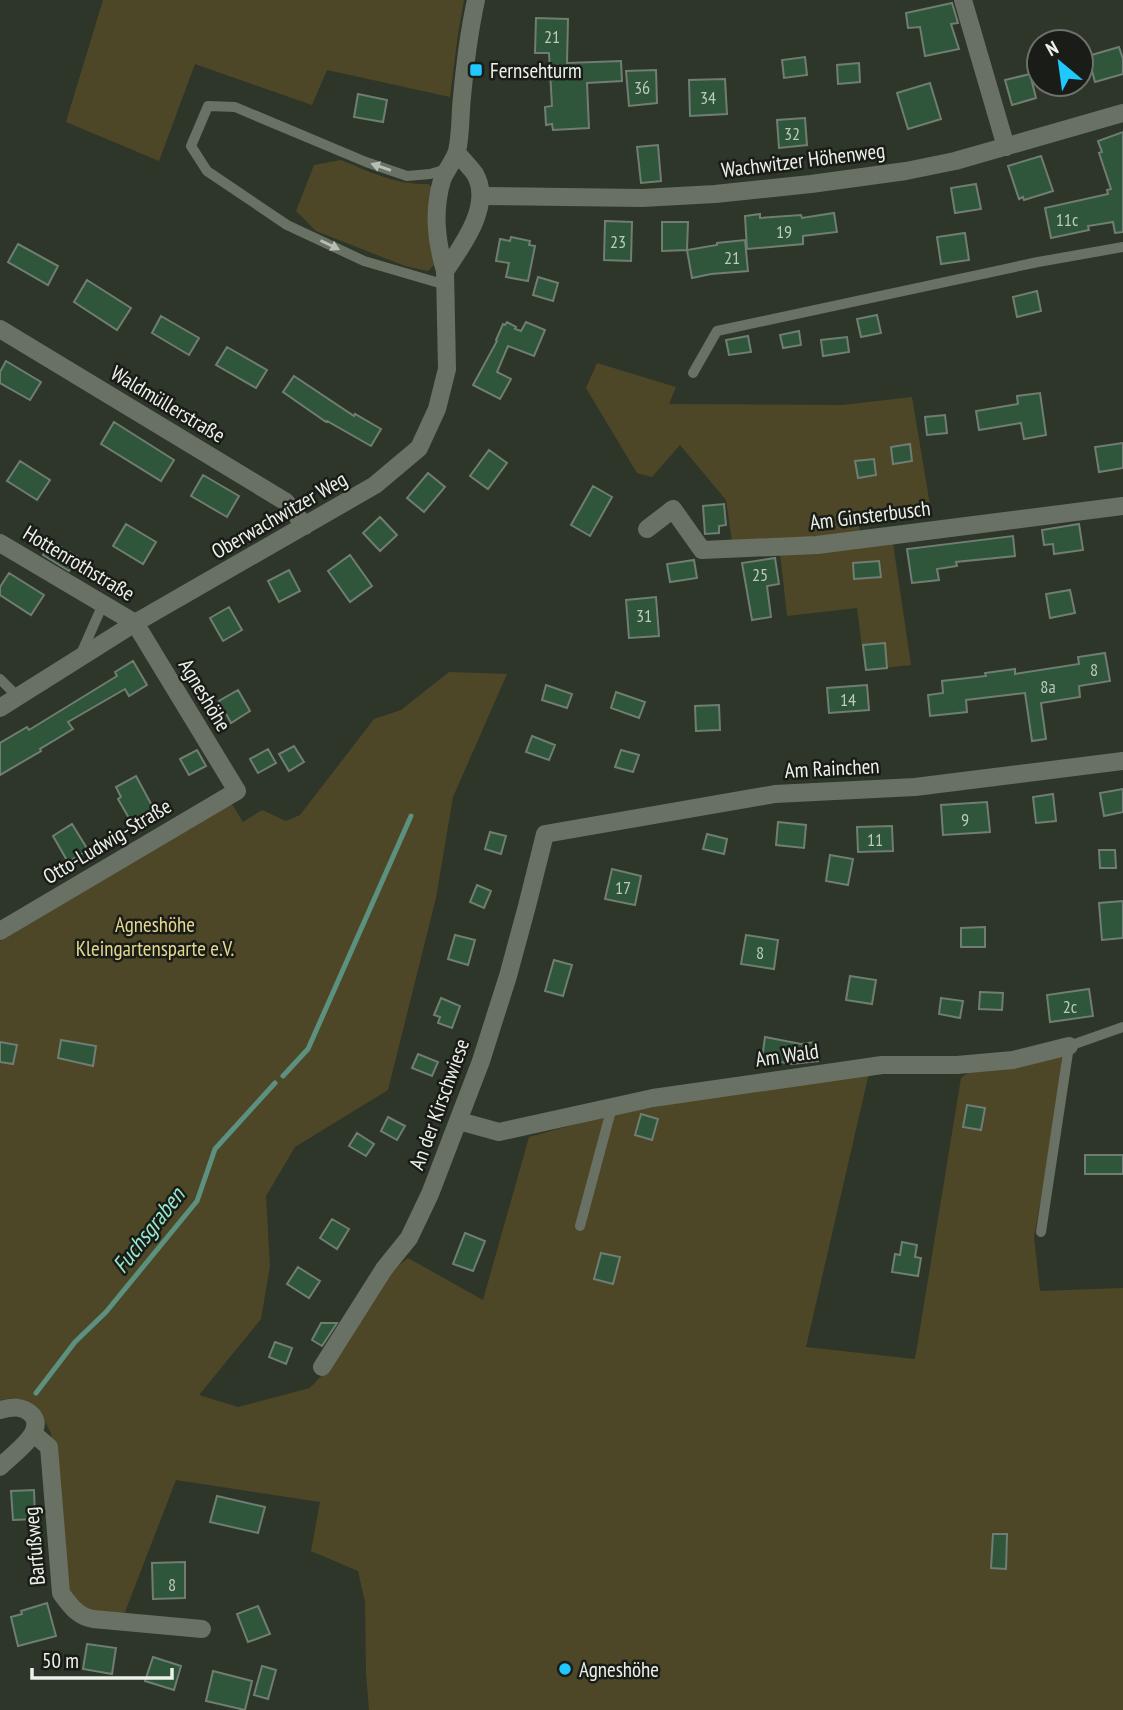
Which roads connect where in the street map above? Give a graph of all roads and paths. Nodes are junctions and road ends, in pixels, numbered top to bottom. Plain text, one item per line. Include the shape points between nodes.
1 (476, 0) edge
2 (963, 0) edge
3 (1123, 113) edge
4 (1006, 147) junction
5 (457, 153) junction
6 (447, 169) junction
7 (481, 196) junction
8 (1123, 247) edge
9 (445, 278) junction
10 (0, 329) edge
11 (693, 373) dead end
12 (1123, 506) edge
13 (305, 526) junction
14 (647, 529) dead end
15 (0, 543) edge
16 (103, 604) junction
17 (135, 623) junction
18 (79, 658) junction
19 (0, 679) edge
20 (17, 696) junction
21 (0, 708) edge
22 (1123, 761) edge
23 (237, 790) joint
24 (545, 834) joint
25 (0, 931) edge
26 (1123, 1027) edge
27 (1069, 1046) junction
28 (612, 1107) junction
29 (459, 1121) junction
30 (580, 1226) dead end
31 (1041, 1232) dead end
32 (323, 1367) dead end
33 (0, 1410) edge
34 (34, 1434) junction
35 (0, 1467) edge
36 (202, 1629) dead end

1 - 5 street
2 - 4 street
3 - 4 street, Wachwitzer Höhenweg
4 - 7 street, Wachwitzer Höhenweg via 906,171 715,194
5 - 6 street, Oberwachwitzer Weg
5 - 7 street via 476,176
6 - 9 street, Oberwachwitzer Weg via 435,224
6 -> 9 lane via 407,176 235,107 208,106 191,146 207,171 287,225 364,261
7 - 9 street via 474,223
8 - 11 lane via 717,331
9 - 13 street, Oberwachwitzer Weg via 446,369 437,409 419,448 375,485
10 - 13 street, Waldmüllerstraße via 286,502
12 - 14 street, Am Ginsterbusch via 872,539 702,550 673,509
13 - 17 street, Oberwachwitzer Weg
15 - 16 street, Hottenrothstraße
16 - 17 street, Hottenrothstraße
16 - 18 lane
17 - 18 street, Oberwachwitzer Weg
17 - 23 street, Agneshöhe
18 - 20 street, Oberwachwitzer Weg
19 - 20 lane
20 - 21 street, Oberwachwitzer Weg
22 - 24 street, Am Rainchen via 915,786 775,794
23 - 25 street, Otto-Ludwig-Straße
24 - 29 street, An der Kirschwiese via 508,976
26 - 27 lane, Am Wald
27 - 28 street, Am Wald via 1013,1060 882,1065
27 - 31 lane
28 - 29 street, Am Wald via 499,1132
28 - 30 lane
29 - 32 street, An der Kirschwiese via 410,1238 384,1269
33 - 34 street, Barfußweg via 14,1406 30,1413 37,1425
34 - 35 street
34 - 36 street, Barfußweg via 49,1447 61,1593 73,1609 84,1618

